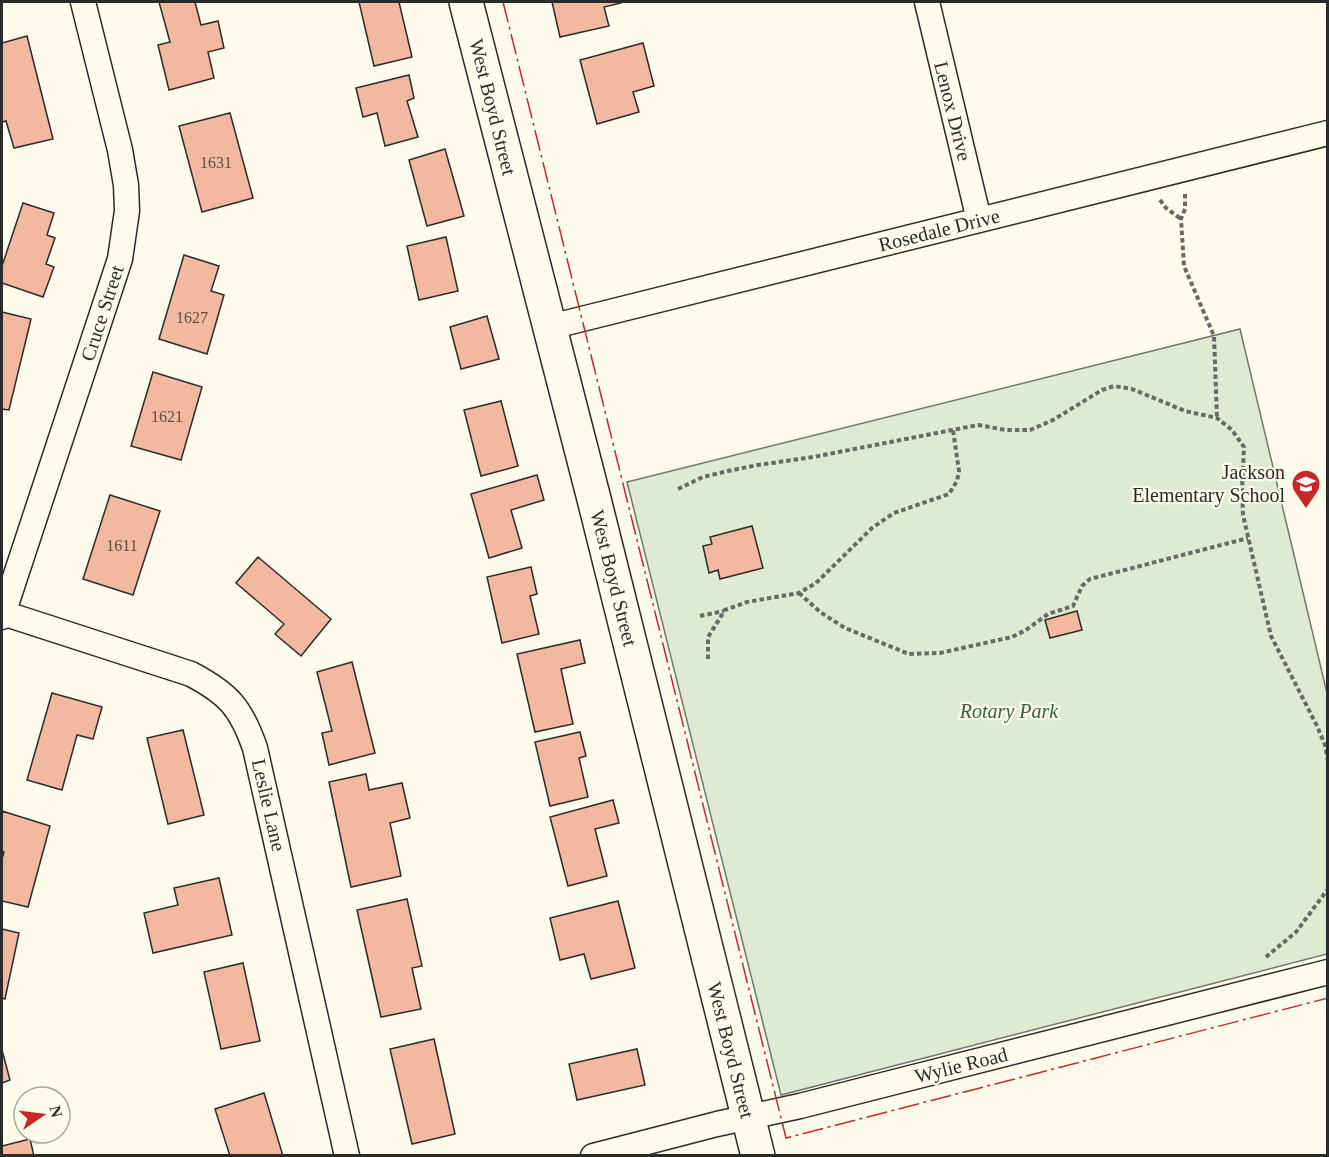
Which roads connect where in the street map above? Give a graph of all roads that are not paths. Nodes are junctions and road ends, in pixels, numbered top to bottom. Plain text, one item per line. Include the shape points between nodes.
1 (83, 2) edge
2 (466, 2) edge
3 (927, 2) edge
4 (1328, 133) edge
5 (979, 220) junction
6 (550, 327) junction
7 (2, 615) edge
8 (1328, 972) edge
9 (748, 1117) junction
10 (346, 1155) edge
11 (593, 1155) edge
12 (758, 1155) edge

1 - 7 street, Cruce Street via 120,150 127,211 120,259
2 - 6 street, West Boyd Street
3 - 5 street, Lenox Drive
4 - 5 street, Rosedale Drive
5 - 6 street, Rosedale Drive
6 - 9 street, West Boyd Street
7 - 10 street, Leslie Lane via 191,674 228,697 239,711 255,748
8 - 9 street, Wylie Road
9 - 11 street, Wylie Road
9 - 12 street, West Boyd Street

